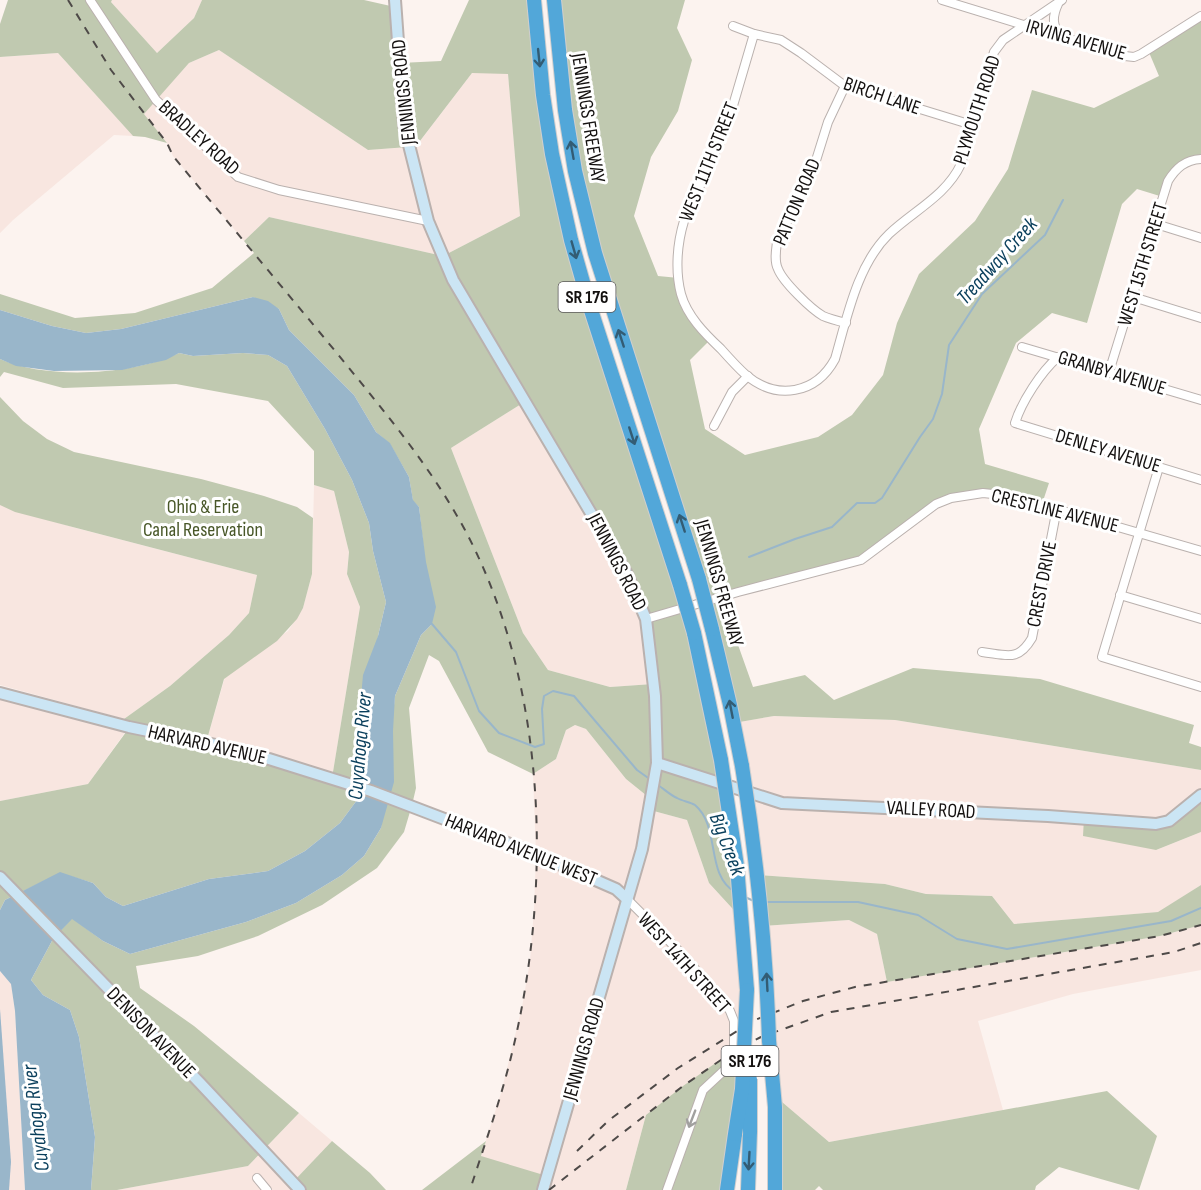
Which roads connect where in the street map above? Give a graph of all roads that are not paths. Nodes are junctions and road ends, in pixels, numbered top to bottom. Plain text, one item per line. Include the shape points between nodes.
1 (90, 0) edge
2 (395, 0) edge
3 (534, 0) edge
4 (554, 0) edge
5 (942, 0) edge
6 (1060, 1) edge
7 (1201, 16) edge
8 (1023, 25) junction
9 (733, 26) dead end
10 (754, 34) junction
11 (1063, 37) junction
12 (845, 86) junction
13 (972, 125) junction
14 (1201, 159) edge
15 (428, 221) junction
16 (1156, 224) junction
17 (1201, 238) edge
18 (1133, 297) junction
19 (1201, 318) edge
20 (846, 323) junction
21 (1022, 347) dead end
22 (1058, 357) junction
23 (1109, 372) junction
24 (747, 376) junction
25 (1201, 400) edge
26 (714, 426) dead end
27 (1159, 467) junction
28 (1201, 480) edge
29 (1057, 508) junction
30 (1139, 532) junction
31 (1201, 551) edge
32 (1120, 594) junction
33 (646, 619) junction
34 (1201, 619) edge
35 (982, 652) dead end
36 (1201, 687) edge
37 (0, 693) edge
38 (657, 768) junction
39 (1201, 795) edge
40 (412, 805) joint
41 (0, 877) edge
42 (627, 899) junction
43 (747, 990) junction
44 (772, 1141) junction
45 (257, 1178) dead end
46 (267, 1190) edge
47 (300, 1190) edge
48 (543, 1190) edge
49 (667, 1190) edge
50 (727, 1190) edge
51 (748, 1190) edge
52 (765, 1190) edge
53 (774, 1190) edge

1 - 15 street, BRADLEY ROAD via 156,100 238,177 279,190
2 - 15 street, JENNINGS ROAD via 404,125
3 -> 43 highway, JENNINGS FREEWAY / SR 176, bridge via 552,154 571,240 694,633 735,850
44 -> 4 highway, JENNINGS FREEWAY / SR 176, bridge via 774,1078 761,897 742,766 699,579 595,252 575,171
5 - 8 street, IRVING AVENUE
6 - 8 street, PLYMOUTH ROAD
6 - 11 street via 1054,11 1054,24
7 - 11 street, IRVING AVENUE via 1134,57
8 - 11 street, IRVING AVENUE
8 - 13 street, PLYMOUTH ROAD via 994,52
9 - 10 street, BIRCH LANE
10 - 12 street, BIRCH LANE via 781,40
10 - 24 street, WEST 11TH STREET via 727,126 684,221 678,257 682,295 691,314
12 - 13 street, BIRCH LANE
12 - 20 street, PATTON ROAD via 828,122 813,170 777,242 776,255 777,268 784,280 817,312
13 - 20 street, PLYMOUTH ROAD via 961,164 951,181 888,234 873,255 860,279
14 - 16 street, WEST 15TH STREET via 1185,162 1173,172
15 - 33 street, JENNINGS ROAD via 453,280 623,567
16 - 17 street
16 - 18 street, WEST 15TH STREET
18 - 19 street
18 - 23 street, WEST 15TH STREET
20 - 24 street, PLYMOUTH ROAD via 830,369 808,386 780,391
21 - 22 street, GRANBY AVENUE
22 - 23 street, GRANBY AVENUE
22 - 27 street, DENLEY AVENUE via 1023,403 1015,423
23 - 25 street, GRANBY AVENUE
24 - 26 street via 732,392
27 - 28 street, DENLEY AVENUE
27 - 30 street
29 - 30 street, CRESTLINE AVENUE
29 - 33 street, CRESTLINE AVENUE via 983,493 951,498 936,504 861,560
29 - 35 street, CREST DRIVE via 1032,638 1024,651 1012,656
30 - 31 street, CRESTLINE AVENUE
30 - 32 street
32 - 34 street
32 - 36 street via 1102,657
33 - 38 street, JENNINGS ROAD via 655,696
37 - 40 street, HARVARD AVENUE via 237,751
38 - 39 street, VALLEY ROAD via 782,803 1156,824 1169,821
38 - 42 street, JENNINGS ROAD via 642,849
40 - 42 street, HARVARD AVENUE WEST via 536,854 616,889
41 - 47 street, DENISON AVENUE
42 - 48 street, JENNINGS ROAD
42 -> 49 street, WEST 14TH STREET via 678,950 730,1011 734,1021 734,1055 703,1090
43 - 50 highway, bridge via 742,1089
43 -> 51 highway, JENNINGS FREEWAY / SR 176, bridge
44 - 52 highway
44 - 53 highway
45 - 46 street

